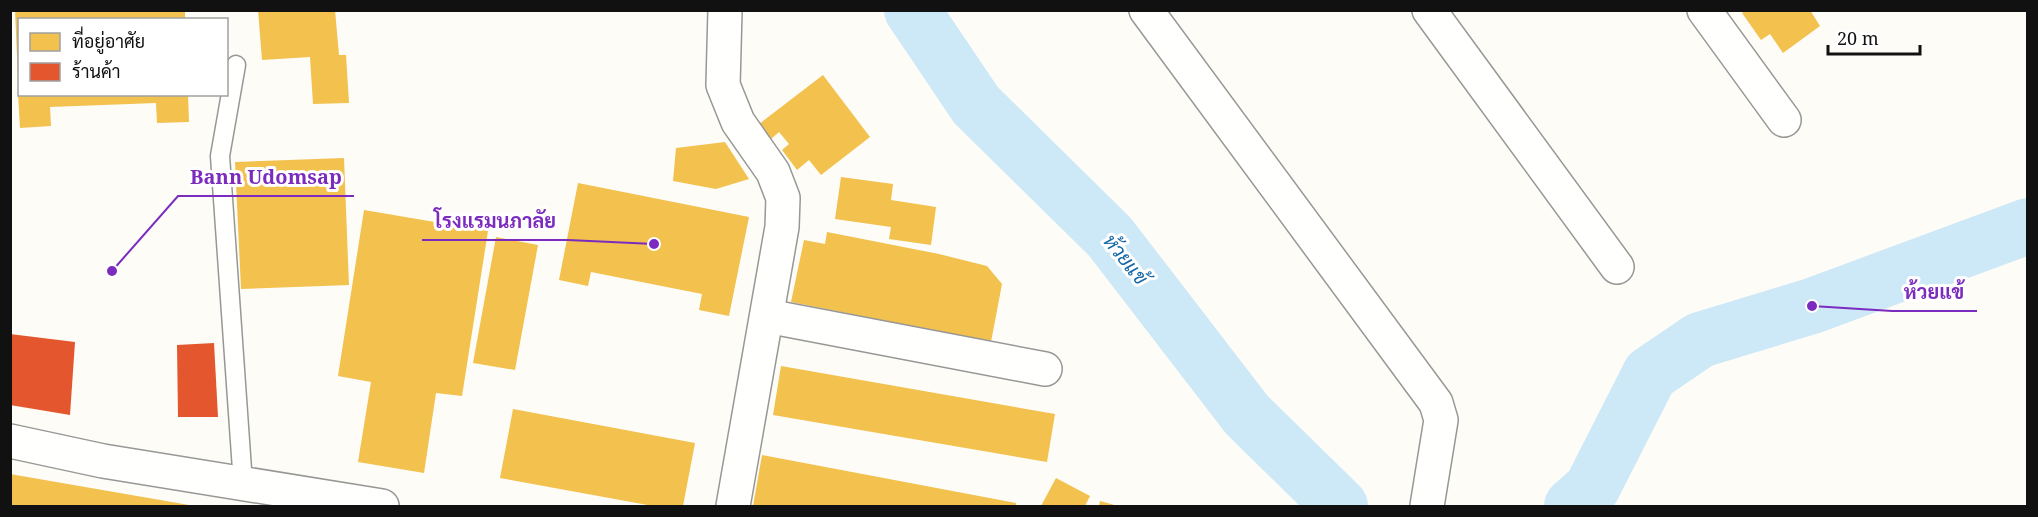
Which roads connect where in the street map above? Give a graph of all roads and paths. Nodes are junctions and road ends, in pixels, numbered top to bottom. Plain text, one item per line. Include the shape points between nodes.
1 (725, 10) edge
2 (1146, 10) edge
3 (1429, 10) edge
4 (1704, 10) edge
5 (236, 65) dead end
6 (1784, 120) dead end
7 (1617, 267) dead end
8 (768, 316) junction
9 (1045, 369) dead end
10 (10, 441) edge
11 (243, 484) junction
12 (274, 498) edge
13 (382, 507) edge
14 (733, 507) edge
15 (1428, 507) edge

1 - 8 street via 723,85 738,122 773,172 783,198
2 - 15 street via 1436,403 1441,420
3 - 7 street
4 - 6 street
5 - 11 lane via 220,156
8 - 9 street
8 - 14 street
10 - 11 street
11 - 12 street
12 - 13 street

